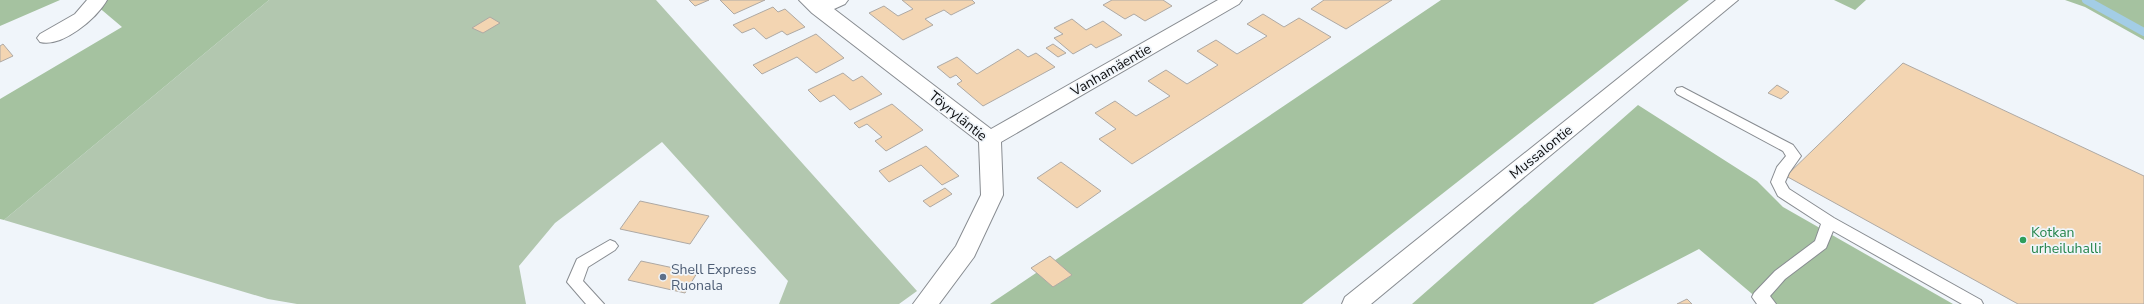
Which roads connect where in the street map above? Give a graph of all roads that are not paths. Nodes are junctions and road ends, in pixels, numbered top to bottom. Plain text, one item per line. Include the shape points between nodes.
1 (98, 0) edge
2 (1232, 0) edge
3 (1728, 0) edge
4 (822, 3) edge
5 (47, 38) dead end
6 (1682, 91) dead end
7 (990, 139) junction
8 (1829, 222) junction
9 (610, 246) dead end
10 (596, 304) edge
11 (925, 304) edge
12 (1354, 304) edge
13 (1768, 304) edge
14 (1975, 304) edge

1 - 5 street via 94,9
2 - 7 street, Vanhamäentie
3 - 12 street, Mussalontie
4 - 7 street, Töyryläntie
6 - 8 lane via 1788,148 1794,156 1782,171 1778,182 1783,192
7 - 11 street, Töyryläntie via 992,195 966,251
8 - 13 lane via 1821,244 1780,274 1760,297
8 - 14 lane
9 - 10 lane via 582,263 575,282

